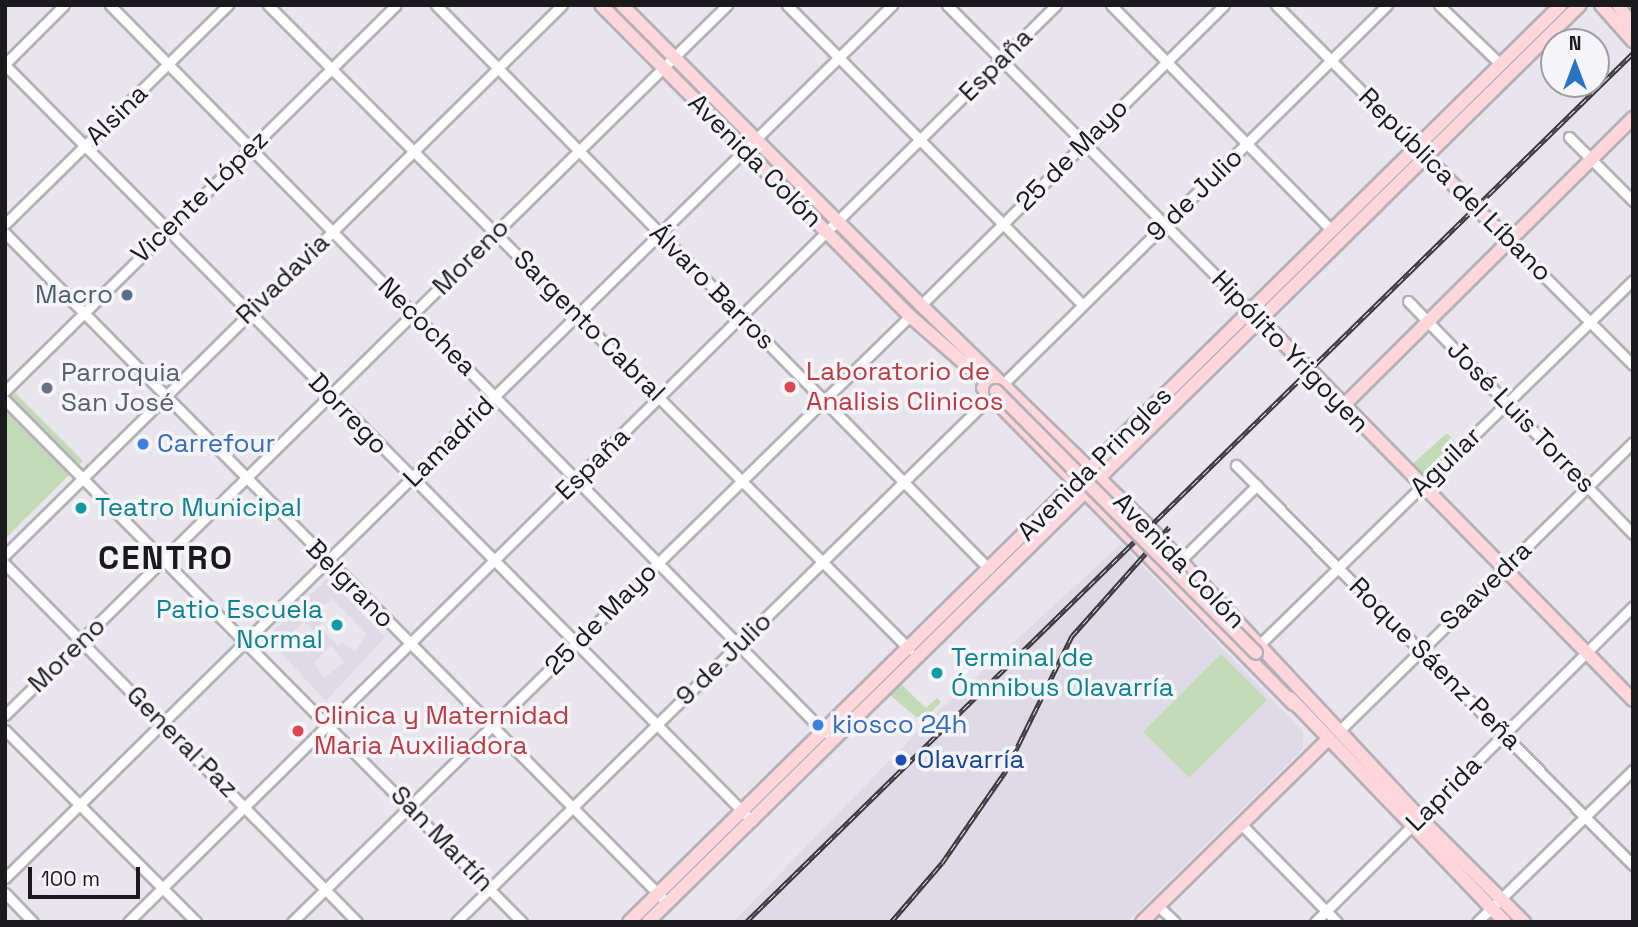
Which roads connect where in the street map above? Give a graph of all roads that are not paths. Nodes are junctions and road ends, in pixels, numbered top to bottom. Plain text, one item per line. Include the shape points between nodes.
1 (64, 5) edge
2 (110, 5) edge
3 (228, 5) edge
4 (268, 5) edge
5 (396, 5) edge
6 (436, 5) edge
7 (562, 5) edge
8 (601, 5) edge
9 (622, 5) edge
10 (727, 5) edge
11 (787, 5) edge
12 (892, 5) edge
13 (947, 5) edge
14 (1056, 5) edge
15 (1111, 5) edge
16 (1224, 5) edge
17 (1276, 5) edge
18 (1370, 5) edge
19 (1387, 5) edge
20 (1439, 5) edge
21 (1561, 5) edge
22 (1580, 5) edge
23 (1601, 5) edge
24 (1618, 5) edge
25 (1378, 14) junction
26 (1633, 26) edge
27 (1633, 41) edge
28 (673, 57) junction
29 (838, 58) junction
30 (1332, 60) junction
31 (1002, 61) junction
32 (1166, 61) junction
33 (5, 64) edge
34 (1500, 64) junction
35 (168, 65) junction
36 (331, 68) junction
37 (662, 68) junction
38 (498, 69) junction
39 (1633, 118) edge
40 (1569, 137) dead end
41 (755, 138) junction
42 (919, 141) junction
43 (1249, 143) junction
44 (1083, 144) junction
45 (85, 147) junction
46 (579, 149) junction
47 (249, 150) junction
48 (744, 150) junction
49 (414, 151) junction
50 (1420, 151) junction
51 (1591, 159) junction
52 (1633, 201) edge
53 (839, 222) junction
54 (5, 223) edge
55 (1001, 224) junction
56 (1164, 225) junction
57 (167, 228) junction
58 (1331, 230) junction
59 (331, 232) junction
60 (495, 232) junction
61 (826, 232) junction
62 (5, 233) edge
63 (657, 234) junction
64 (1507, 239) junction
65 (1633, 280) edge
66 (1408, 301) dead end
67 (1082, 304) junction
68 (921, 305) junction
69 (84, 313) junction
70 (248, 313) junction
71 (414, 314) junction
72 (1256, 315) junction
73 (578, 316) junction
74 (910, 316) junction
75 (740, 317) junction
76 (1429, 321) junction
77 (1591, 322) junction
78 (1633, 365) edge
79 (5, 391) edge
80 (997, 391) junction
81 (166, 394) junction
82 (330, 396) junction
83 (496, 396) junction
84 (660, 398) junction
85 (826, 399) junction
86 (5, 400) edge
87 (1505, 404) junction
88 (1343, 406) junction
89 (1633, 442) edge
90 (1236, 465) dead end
91 (1094, 474) junction
92 (247, 477) junction
93 (83, 478) junction
94 (578, 479) junction
95 (412, 480) junction
96 (904, 481) junction
97 (742, 482) junction
98 (1257, 485) junction
99 (1421, 486) junction
100 (1081, 487) junction
101 (1587, 487) junction
102 (1633, 534) edge
103 (5, 555) edge
104 (163, 560) junction
105 (327, 560) junction
106 (492, 560) junction
107 (1180, 561) junction
108 (659, 562) junction
109 (823, 563) junction
110 (5, 564) edge
111 (1338, 567) junction
112 (1505, 568) junction
113 (989, 569) junction
114 (1633, 607) edge
115 (245, 641) junction
116 (80, 642) junction
117 (408, 642) junction
118 (740, 643) junction
119 (576, 644) junction
120 (909, 649) junction
121 (1258, 649) junction
122 (1420, 649) junction
123 (1586, 652) junction
124 (1633, 700) edge
125 (1294, 704) junction
126 (5, 715) edge
127 (163, 723) junction
128 (327, 723) junction
129 (493, 726) junction
130 (656, 726) junction
131 (5, 730) edge
132 (1339, 731) junction
133 (1504, 734) junction
134 (827, 735) junction
135 (1328, 739) junction
136 (1633, 770) edge
137 (81, 804) junction
138 (245, 804) junction
139 (410, 804) junction
140 (575, 807) junction
141 (741, 812) junction
142 (1584, 817) junction
143 (752, 821) junction
144 (1416, 823) junction
145 (1241, 824) junction
146 (1633, 865) edge
147 (5, 878) edge
148 (490, 887) junction
149 (164, 888) junction
150 (324, 889) junction
151 (5, 893) edge
152 (663, 898) junction
153 (1501, 898) junction
154 (1158, 906) junction
155 (1491, 908) junction
156 (1326, 910) junction
157 (33, 922) edge
158 (128, 922) edge
159 (196, 922) edge
160 (292, 922) edge
161 (357, 922) edge
162 (456, 922) edge
163 (522, 922) edge
164 (629, 922) edge
165 (648, 922) edge
166 (1142, 922) edge
167 (1175, 922) edge
168 (1315, 922) edge
169 (1337, 922) edge
170 (1476, 922) edge
171 (1505, 922) edge
172 (1524, 922) edge

1 - 33 street
2 - 35 street, Necochea
3 - 35 street, Alsina
4 - 36 street, Sargento Cabral
5 - 36 street, Vicente López
6 - 38 street, Álvaro Barros
7 - 38 street, Rivadavia
8 - 37 main road, Avenida Colón
9 - 28 main road, Avenida Colón
10 - 28 street, Moreno
11 - 29 street
12 - 29 street, Lamadrid
13 - 31 street, Hipólito Yrigoyen
14 - 31 street, España
15 - 32 street
16 - 32 street, 25 de Mayo
17 - 30 street, República del Líbano
18 - 25 street
19 - 25 street, 9 de Julio
20 - 34 street
21 - 34 main road, Avenida Pringles
22 - 50 main road, Avenida Pringles
23 - 27 main road
24 - 26 main road
25 - 30 street, 9 de Julio
28 - 37 street, Moreno
28 - 41 main road, Avenida Colón
29 - 41 street, Lamadrid
29 - 42 street
30 - 43 street, 9 de Julio
30 - 50 street, República del Líbano
31 - 42 street, España
31 - 44 street, Hipólito Yrigoyen
32 - 43 street
32 - 44 street, 25 de Mayo
33 - 45 street, Dorrego
34 - 50 main road, Avenida Pringles
35 - 45 street, Alsina
35 - 47 street, Necochea
36 - 47 street, Vicente López
36 - 49 street, Sargento Cabral
37 - 46 street, Moreno
37 - 48 main road, Avenida Colón
38 - 46 street, Álvaro Barros
38 - 49 street, Rivadavia
39 - 51 main road
40 - 51 street
41 - 48 street, Lamadrid
41 - 53 main road, Avenida Colón
42 - 53 street, España
42 - 55 street
43 - 56 street, 9 de Julio
43 - 58 street
44 - 55 street, 25 de Mayo
44 - 56 street, Hipólito Yrigoyen
45 - 54 street, Alsina
45 - 57 street, Dorrego
46 - 60 street, Moreno
46 - 63 street, Álvaro Barros
47 - 57 street, Vicente López
47 - 59 street, Necochea
48 - 61 main road, Avenida Colón
48 - 63 street, Lamadrid
49 - 59 street, Rivadavia
49 - 60 street, Sargento Cabral
50 - 58 main road, Avenida Pringles
50 - 64 main road, República del Líbano
50 - 72 main road, Avenida Pringles
51 - 52 street
51 - 64 main road
53 - 61 street, España
53 - 68 main road, Avenida Colón
55 - 67 street
55 - 68 street, 25 de Mayo
56 - 67 street, 9 de Julio
56 - 72 street, Hipólito Yrigoyen
57 - 69 street, Vicente López
57 - 70 street, Dorrego
58 - 72 main road, Avenida Pringles
59 - 70 street, Rivadavia
59 - 71 street, Necochea
60 - 71 street, Moreno
60 - 73 street, Sargento Cabral
61 - 74 main road, Avenida Colón
61 - 75 street, España
62 - 69 street, Belgrano
63 - 73 street, Lamadrid
63 - 75 street, Álvaro Barros
64 - 76 main road
64 - 77 street, República del Líbano
65 - 77 street, Aguilar
66 - 76 street, José Luis Torres
67 - 80 street, 9 de Julio
68 - 80 main road, Avenida Colón
69 - 79 street, Vicente López
69 - 81 street, Belgrano
70 - 81 street, Rivadavia
70 - 82 street, Dorrego
71 - 82 street, Moreno
71 - 83 street, Necochea
72 - 88 main road, Hipólito Yrigoyen
72 - 91 main road, Avenida Pringles
73 - 83 street, Lamadrid
73 - 84 street, Sargento Cabral
74 - 80 main road, Avenida Colón
74 - 85 street, 25 de Mayo
75 - 84 street, España
75 - 85 street, Álvaro Barros
76 - 87 street, José Luis Torres
76 - 88 main road
77 - 78 street, República del Líbano
77 - 87 street, Aguilar
80 - 91 main road, Avenida Colón
80 - 96 street, 9 de Julio
80 - 100 main road, Avenida Colón
80 - 121 main road, Avenida Colón, bridge
81 - 92 street, Belgrano
81 - 93 street, Rivadavia
82 - 92 street, Moreno
82 - 95 street, Dorrego
83 - 94 street, Necochea
83 - 95 street, Lamadrid
84 - 94 street, España
84 - 97 street, Sargento Cabral
85 - 96 street, Álvaro Barros
85 - 97 street, 25 de Mayo
86 - 93 street, San Martín
87 - 99 street, Aguilar
87 - 101 street, José Luis Torres
88 - 99 main road, Hipólito Yrigoyen
89 - 101 street, Saavedra
90 - 98 street, Roque Sáenz Peña
91 - 100 main road, Avenida Pringles
91 - 107 main road, Avenida Colón
92 - 104 street, Moreno
92 - 105 street, Belgrano
93 - 103 street, Rivadavia
93 - 104 street, San Martín
94 - 106 street, España
94 - 108 street, Necochea
95 - 105 street, Lamadrid
95 - 106 street, Dorrego
96 - 109 street, 9 de Julio
96 - 113 street, Álvaro Barros
97 - 108 street, 25 de Mayo
97 - 109 street, Sargento Cabral
98 - 107 street
98 - 111 street, Roque Sáenz Peña
99 - 111 street, Aguilar
99 - 112 main road, Hipólito Yrigoyen
100 - 113 main road, Avenida Pringles
100 - 125 main road, Avenida Colón
100 - 134 main road, Avenida Pringles
101 - 102 street, José Luis Torres
101 - 112 street, Saavedra
104 - 115 street, San Martín
104 - 116 street, Moreno
105 - 115 street, Lamadrid
105 - 117 street, Belgrano
106 - 117 street, España
106 - 119 street, Dorrego
107 - 121 main road, Avenida Colón
108 - 118 street, Necochea
108 - 119 street, 25 de Mayo
109 - 118 street, 9 de Julio
109 - 120 street, Sargento Cabral
110 - 116 street, General Paz
111 - 121 street, Aguilar
111 - 122 street, Roque Sáenz Peña
112 - 122 street, Saavedra
112 - 123 main road, Hipólito Yrigoyen
113 - 120 main road, Avenida Pringles
114 - 123 street, Laprida
115 - 127 street, Lamadrid
115 - 128 street, San Martín
116 - 126 street, Moreno
116 - 127 street, General Paz
117 - 128 street, España
117 - 129 street, Belgrano
118 - 130 street, 9 de Julio
118 - 134 street, Necochea
119 - 129 street, 25 de Mayo
119 - 130 street, Dorrego
120 - 134 main road, Avenida Pringles
121 - 125 main road, Avenida Colón
121 - 132 main road, Avenida Colón
122 - 132 street, Saavedra
122 - 133 street, Roque Sáenz Peña
123 - 124 main road, Hipólito Yrigoyen
123 - 133 street, Laprida
125 - 135 main road, Avenida Colón
127 - 137 street, Lamadrid
127 - 138 street, General Paz
128 - 138 street, España
128 - 139 street, San Martín
129 - 139 street, 25 de Mayo
129 - 140 street, Belgrano
130 - 140 street, 9 de Julio
130 - 141 street, Dorrego
131 - 137 street
132 - 144 main road, Avenida Colón
133 - 142 street, Roque Sáenz Peña
133 - 144 street, Laprida
134 - 141 main road, Avenida Pringles
134 - 143 main road, Avenida Pringles
135 - 144 main road, Avenida Colón
135 - 145 main road
136 - 142 street
137 - 147 street, Lamadrid
137 - 149 street
138 - 149 street, España
138 - 150 street, General Paz
139 - 148 street, San Martín
139 - 150 street, 25 de Mayo
140 - 148 street, 9 de Julio
140 - 152 street, Belgrano
141 - 143 street, Dorrego
141 - 152 main road, Avenida Pringles
142 - 146 street, Roque Sáenz Peña
142 - 153 street
143 - 152 main road, Avenida Pringles
144 - 153 main road, Avenida Colón
144 - 155 main road, Avenida Colón
144 - 156 street, Laprida
145 - 154 main road
145 - 156 street
148 - 162 street, 9 de Julio
148 - 163 street, San Martín
149 - 158 street, España
149 - 159 street
150 - 160 street, 25 de Mayo
150 - 161 street, General Paz
151 - 157 street
152 - 164 main road, Avenida Pringles
152 - 165 main road, Avenida Pringles
153 - 155 street
153 - 172 main road, Avenida Colón
154 - 166 main road
154 - 167 street
155 - 170 street
155 - 171 main road, Avenida Colón
156 - 168 street, Laprida
156 - 169 street

